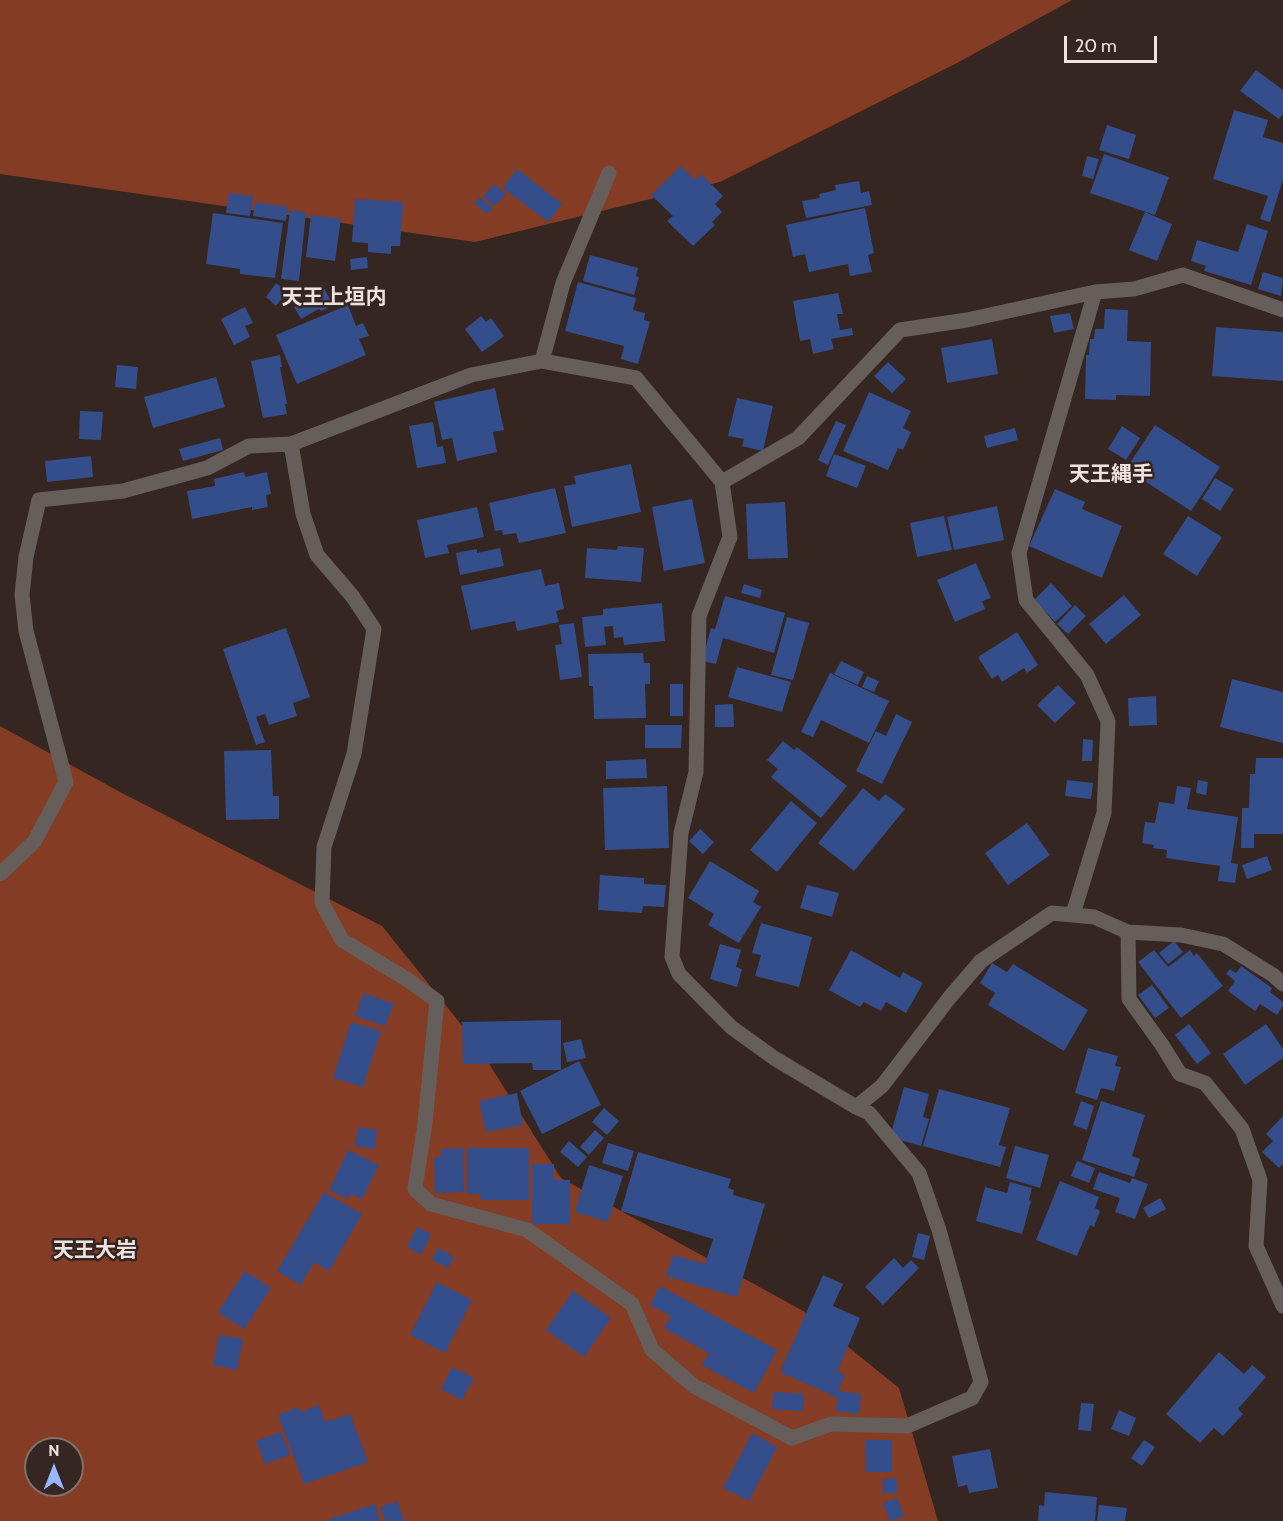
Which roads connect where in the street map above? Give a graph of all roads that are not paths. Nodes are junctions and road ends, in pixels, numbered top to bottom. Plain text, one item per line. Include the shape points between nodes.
1 (609, 173) dead end
2 (1095, 292) junction
3 (1283, 310) edge
4 (542, 361) junction
5 (291, 444) junction
6 (722, 482) junction
7 (0, 874) edge
8 (1072, 914) junction
9 (1128, 932) junction
10 (1283, 984) edge
11 (856, 1107) junction
12 (1283, 1306) edge

1 - 4 street via 563,283
2 - 3 street via 1134,289 1183,275
2 - 6 street via 900,330 798,438
2 - 8 street via 1019,553 1026,600 1087,675 1108,721 1104,813
4 - 5 street via 471,375
4 - 6 street via 636,378
5 - 7 street via 249,446 207,468 123,491 39,500 22,595 26,631 66,782 34,842
5 - 11 street via 303,514 317,555 374,629 354,754 324,847 322,903 342,940 437,1000 415,1189 431,1204 527,1230 632,1304 652,1350 694,1386 792,1438 831,1424 907,1426 972,1398 981,1382 919,1173 868,1113
6 - 11 street via 730,537 699,616 696,772 681,833 672,957 679,974 730,1027
8 - 9 street via 1094,917
8 - 11 street via 1052,913 981,961 882,1086
9 - 10 street via 1222,944
9 - 12 street via 1129,999 1180,1074 1205,1083 1242,1129 1260,1180 1256,1246

